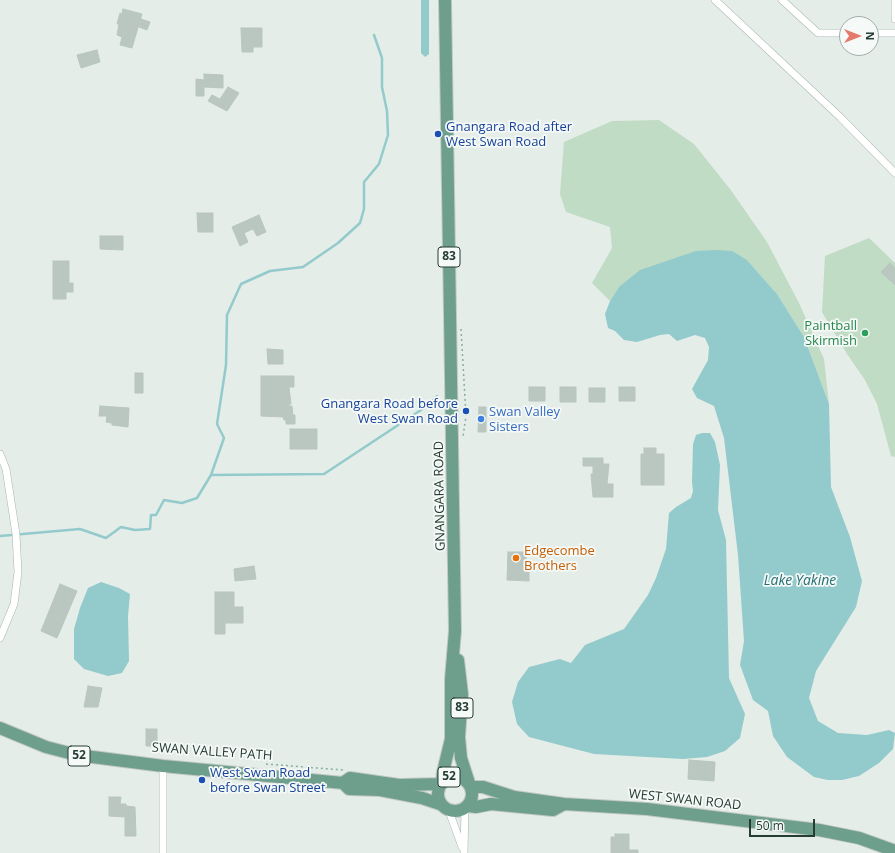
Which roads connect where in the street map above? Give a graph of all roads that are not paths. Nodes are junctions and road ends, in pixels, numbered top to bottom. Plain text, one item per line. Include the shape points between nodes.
1 (445, 0) edge
2 (715, 0) edge
3 (782, 0) edge
4 (895, 0) edge
5 (895, 19) edge
6 (839, 33) edge
7 (879, 33) edge
8 (895, 33) edge
9 (895, 173) edge
10 (0, 454) edge
11 (455, 631) junction
12 (0, 638) edge
13 (0, 728) edge
14 (163, 766) junction
15 (343, 783) junction
16 (441, 783) junction
17 (470, 785) junction
18 (564, 804) junction
19 (445, 807) junction
20 (466, 807) junction
21 (895, 851) edge
22 (164, 853) edge
23 (464, 853) edge

1 - 11 main road, GNANGARA ROAD / 83
2 - 9 street via 840,117
3 - 6 street via 818,33
4 - 5 street
7 - 8 street
10 - 12 street via 6,469 16,534 18,572 14,604
11 - 16 main road, GNANGARA ROAD / 83 via 451,679 451,740
11 - 17 main road, GNANGARA ROAD / 83 via 462,694 459,737 461,758
13 - 14 main road, 52 via 46,747 77,755
14 - 15 main road, 52
14 - 22 street
15 - 16 main road, 52 via 350,778 399,785
15 - 19 main road, 52 via 349,789 380,790 422,798
16 - 17 main road, 52 via 447,778 459,777
16 - 19 main road, 52 via 437,794
17 - 18 main road, WEST SWAN ROAD / 52 via 514,797
17 - 20 main road, 52 via 472,797
18 - 20 main road, WEST SWAN ROAD / 52 via 553,810 491,804
18 - 21 main road, WEST SWAN ROAD / 52 via 655,810 819,830 859,838
19 - 20 main road, 52 via 454,811
19 - 23 street
20 - 23 street

